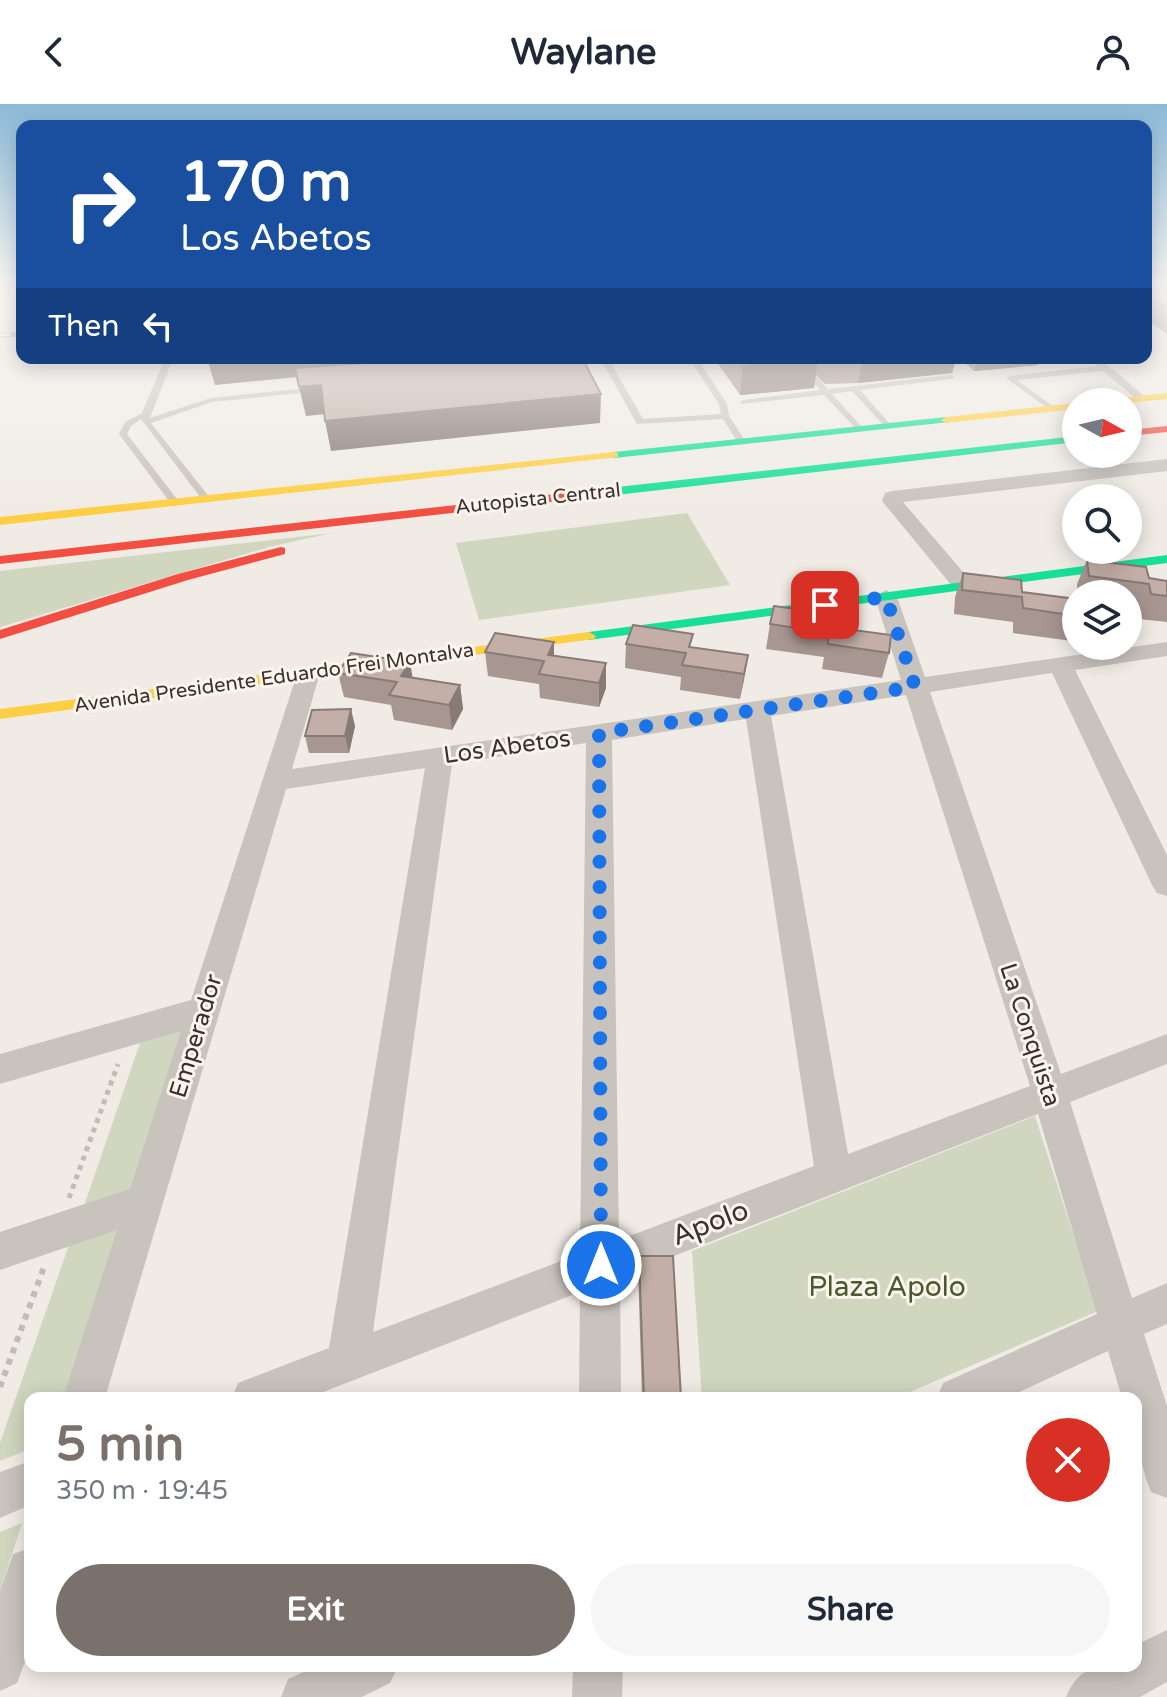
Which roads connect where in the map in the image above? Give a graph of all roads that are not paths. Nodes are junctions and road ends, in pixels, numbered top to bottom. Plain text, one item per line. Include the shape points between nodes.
1 (167, 364) edge
2 (607, 364) edge
3 (697, 364) edge
4 (801, 364) edge
5 (1101, 364) edge
6 (1106, 368) junction
7 (951, 377) dead end
8 (322, 389) edge
9 (854, 389) junction
10 (827, 392) junction
11 (744, 402) dead end
12 (1159, 402) edge
13 (1062, 408) edge
14 (1051, 409) junction
15 (725, 416) junction
16 (146, 418) junction
17 (1062, 423) edge
18 (887, 426) junction
19 (859, 429) junction
20 (1167, 429) edge
21 (1142, 432) edge
22 (1062, 441) edge
23 (742, 442) junction
24 (1167, 465) edge
25 (591, 493) junction
26 (207, 500) junction
27 (175, 503) junction
28 (0, 521) edge
29 (0, 537) edge
30 (1167, 559) edge
31 (0, 560) edge
32 (965, 587) junction
33 (886, 597) junction
34 (0, 635) edge
35 (1167, 649) edge
36 (1060, 665) junction
37 (308, 673) junction
38 (915, 687) junction
39 (757, 710) junction
40 (0, 714) edge
41 (599, 733) junction
42 (440, 757) junction
43 (274, 781) junction
44 (1167, 885) edge
45 (204, 1010) junction
46 (1167, 1049) edge
47 (0, 1069) edge
48 (1050, 1094) junction
49 (834, 1176) junction
50 (144, 1202) junction
51 (0, 1251) edge
52 (601, 1265) junction
53 (1167, 1303) edge
54 (1119, 1325) junction
55 (348, 1362) junction
56 (86, 1392) edge
57 (269, 1392) edge
58 (600, 1392) edge
59 (971, 1392) edge
60 (1140, 1392) edge
61 (1142, 1397) edge
62 (1167, 1476) edge
63 (24, 1485) edge
64 (0, 1495) edge
65 (24, 1590) edge
66 (1167, 1655) edge
67 (0, 1666) edge
68 (1142, 1669) edge
69 (360, 1672) edge
70 (598, 1672) edge
71 (1136, 1672) edge
72 (306, 1697) edge
73 (597, 1697) edge
74 (1091, 1697) edge

1 - 16 lane
2 - 15 lane via 640,422
3 - 15 lane
4 - 10 lane
5 - 6 lane
6 - 12 lane
6 - 14 lane via 1010,378
7 - 9 lane
8 - 16 lane via 211,400
9 - 10 lane
9 - 18 lane
10 - 11 lane
10 - 19 lane
13 - 14 main road
14 - 18 main road
15 - 23 lane
16 - 26 lane
16 - 27 lane via 131,421 123,434
17 - 29 main road, Autopista Central
18 - 19 main road
19 - 23 main road
20 - 21 main road
22 - 25 main road, Autopista Central
23 - 26 main road
24 - 32 street via 892,497
25 - 31 main road, Autopista Central
25 - 34 main road via 302,546
26 - 27 main road
27 - 28 main road
30 - 32 main road, Avenida Presidente Eduardo Frei Montalva
32 - 33 main road, Avenida Presidente Eduardo Frei Montalva
33 - 37 main road, Avenida Presidente Eduardo Frei Montalva
33 - 38 street, La Conquista
35 - 36 street, Los Abetos
36 - 38 street, Los Abetos
36 - 44 street
37 - 40 main road, Avenida Presidente Eduardo Frei Montalva
37 - 43 street, Emperador
38 - 39 street, Los Abetos
38 - 48 street, La Conquista
39 - 41 street, Los Abetos
39 - 49 street
41 - 42 street, Los Abetos
41 - 52 street
42 - 43 street, Los Abetos
42 - 55 street
43 - 45 street, Emperador
45 - 47 street
45 - 50 street, Emperador
46 - 48 street, Apolo
48 - 49 street, Apolo
48 - 54 street, La Conquista
49 - 52 street, Apolo
50 - 51 street
50 - 56 street, Emperador
52 - 55 street, Apolo
52 - 58 street
53 - 54 street
54 - 59 street
54 - 60 street, La Conquista
55 - 57 street, Apolo
61 - 62 street, La Conquista
63 - 64 street
65 - 67 street
66 - 68 street
69 - 72 street
70 - 73 street
71 - 74 street

